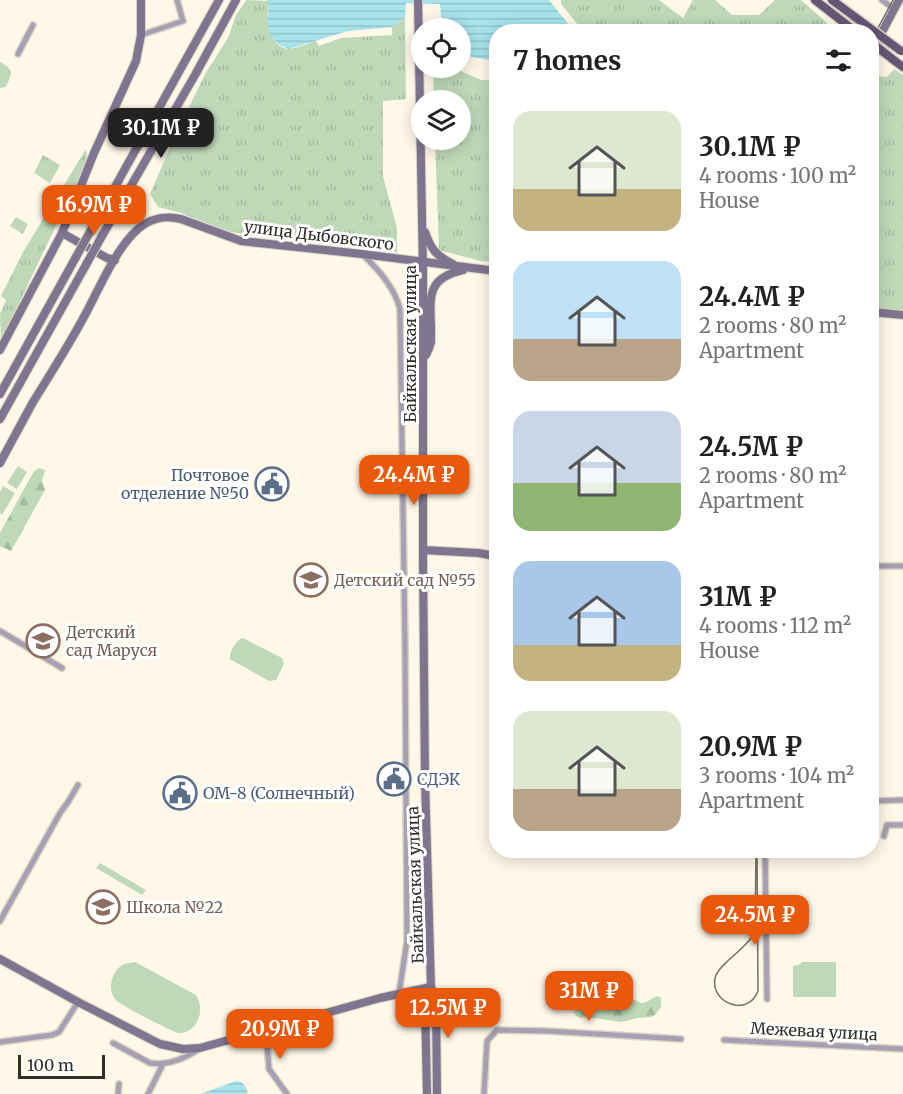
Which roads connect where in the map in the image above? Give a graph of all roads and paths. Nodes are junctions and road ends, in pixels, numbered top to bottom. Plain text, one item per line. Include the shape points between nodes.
1 (141, 0) edge
2 (177, 0) edge
3 (219, 0) edge
4 (236, 0) edge
5 (418, 0) edge
6 (832, 0) edge
7 (882, 0) edge
8 (899, 0) edge
9 (817, 1) edge
10 (840, 3) edge
11 (894, 9) junction
12 (846, 24) edge
13 (864, 24) edge
14 (33, 25) dead end
15 (141, 35) junction
16 (879, 35) edge
17 (879, 38) edge
18 (879, 48) edge
19 (902, 52) edge
20 (18, 54) dead end
21 (903, 67) edge
22 (423, 227) junction
23 (62, 233) junction
24 (362, 254) junction
25 (115, 260) junction
26 (423, 262) junction
27 (464, 268) junction
28 (489, 271) edge
29 (879, 313) edge
30 (903, 315) edge
31 (0, 350) edge
32 (424, 362) junction
33 (0, 373) edge
34 (9, 378) junction
35 (0, 394) edge
36 (0, 418) edge
37 (0, 463) edge
38 (423, 550) junction
39 (489, 555) edge
40 (879, 566) edge
41 (903, 566) edge
42 (0, 631) edge
43 (62, 668) dead end
44 (78, 785) dead end
45 (903, 800) edge
46 (879, 801) edge
47 (903, 825) edge
48 (884, 836) dead end
49 (765, 858) edge
50 (0, 921) edge
51 (0, 959) edge
52 (431, 987) junction
53 (399, 993) junction
54 (767, 999) dead end
55 (78, 1002) junction
56 (266, 1029) junction
57 (681, 1038) dead end
58 (724, 1040) dead end
59 (0, 1042) edge
60 (113, 1043) dead end
61 (200, 1048) junction
62 (903, 1049) edge
63 (163, 1064) junction
64 (119, 1084) dead end
65 (118, 1094) edge
66 (148, 1094) edge
67 (287, 1094) edge
68 (428, 1094) edge
69 (437, 1094) edge
70 (484, 1094) edge

1 - 15 main road
2 - 15 street via 183,21
3 - 34 main road, bridge
4 - 36 main road, bridge
5 - 22 main road, Байкальская улица
6 - 10 main road
7 - 11 street
8 - 11 main road
9 - 12 main road
10 - 13 main road, bridge
11 - 17 main road
14 - 20 street
15 - 23 main road via 136,61
16 - 19 main road, bridge
18 - 21 main road, bridge
22 - 26 main road, Байкальская улица
22 - 27 main road via 435,252
23 - 25 main road
23 - 31 main road
24 - 25 main road, улица Дыбовского via 241,241 181,219 162,217 136,231
24 - 26 main road, улица Дыбовского
24 - 53 street via 388,285 400,309 407,941
25 - 37 main road, улица Дыбовского
26 - 27 main road, улица Дыбовского
26 - 32 main road, Байкальская улица
27 - 28 main road, улица Дыбовского
27 - 32 main road via 443,276 432,292 431,341
29 - 30 main road
32 - 38 main road, Байкальская улица
33 - 34 main road
34 - 35 main road
38 - 39 main road
38 - 52 main road, Байкальская улица
40 - 41 street
42 - 43 street
44 - 50 street
45 - 46 street
47 - 48 street via 887,825
49 - 54 street
51 - 55 main road
52 - 53 main road
52 - 68 main road, Байкальская улица via 425,1003
52 - 69 main road, Байкальская улица via 436,1003
53 - 56 main road
55 - 59 street via 59,1032
55 - 61 main road via 160,1044
56 - 61 main road
56 - 67 street via 269,1069
57 - 70 street via 497,1030 487,1041
58 - 62 street, Межевая улица
60 - 63 street via 150,1063
61 - 63 street via 187,1058
63 - 66 street
64 - 65 street

